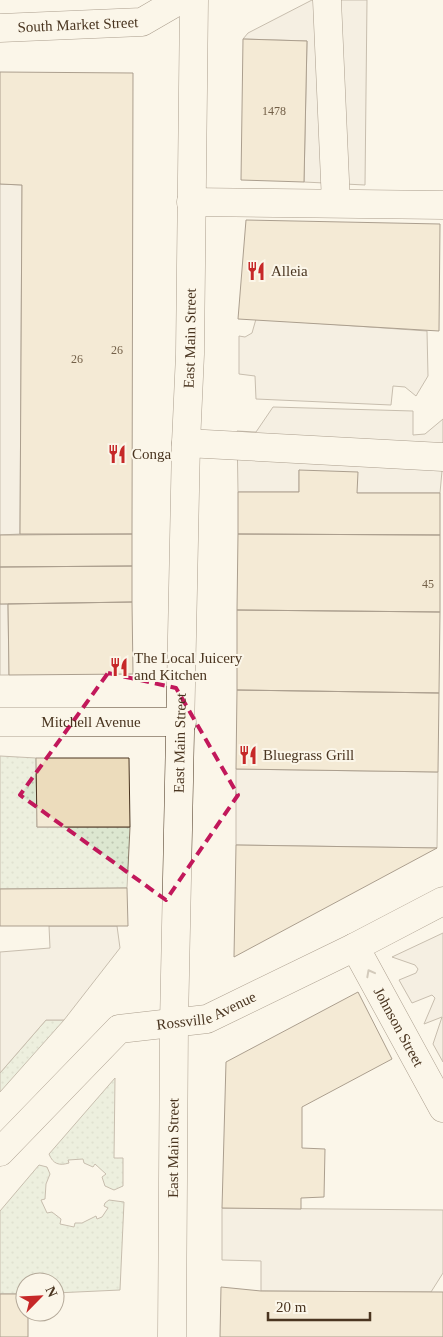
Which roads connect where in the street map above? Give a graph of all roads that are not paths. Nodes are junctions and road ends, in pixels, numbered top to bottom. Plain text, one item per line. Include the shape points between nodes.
1 (180, 0) edge
2 (194, 0) edge
3 (327, 0) edge
4 (0, 28) edge
5 (190, 202) junction
6 (336, 204) junction
7 (443, 205) edge
8 (186, 443) junction
9 (443, 457) edge
10 (0, 722) edge
11 (182, 722) junction
12 (443, 901) edge
13 (356, 947) junction
14 (174, 1024) junction
15 (443, 1108) edge
16 (0, 1152) edge
17 (172, 1337) edge

1 - 4 main road, South Market Street via 142,22
2 - 5 main road, East Main Street
3 - 6 main road
5 - 6 main road
5 - 8 main road, East Main Street via 190,354
6 - 7 main road
8 - 9 main road
8 - 11 main road, East Main Street
10 - 11 main road, Mitchell Avenue
11 - 14 main road, East Main Street
12 - 13 main road, Rossville Avenue
13 - 14 main road, Rossville Avenue via 208,1019
15 -> 13 main road, Johnson Street
14 - 16 main road, Rossville Avenue via 119,1029
14 - 17 main road, East Main Street

